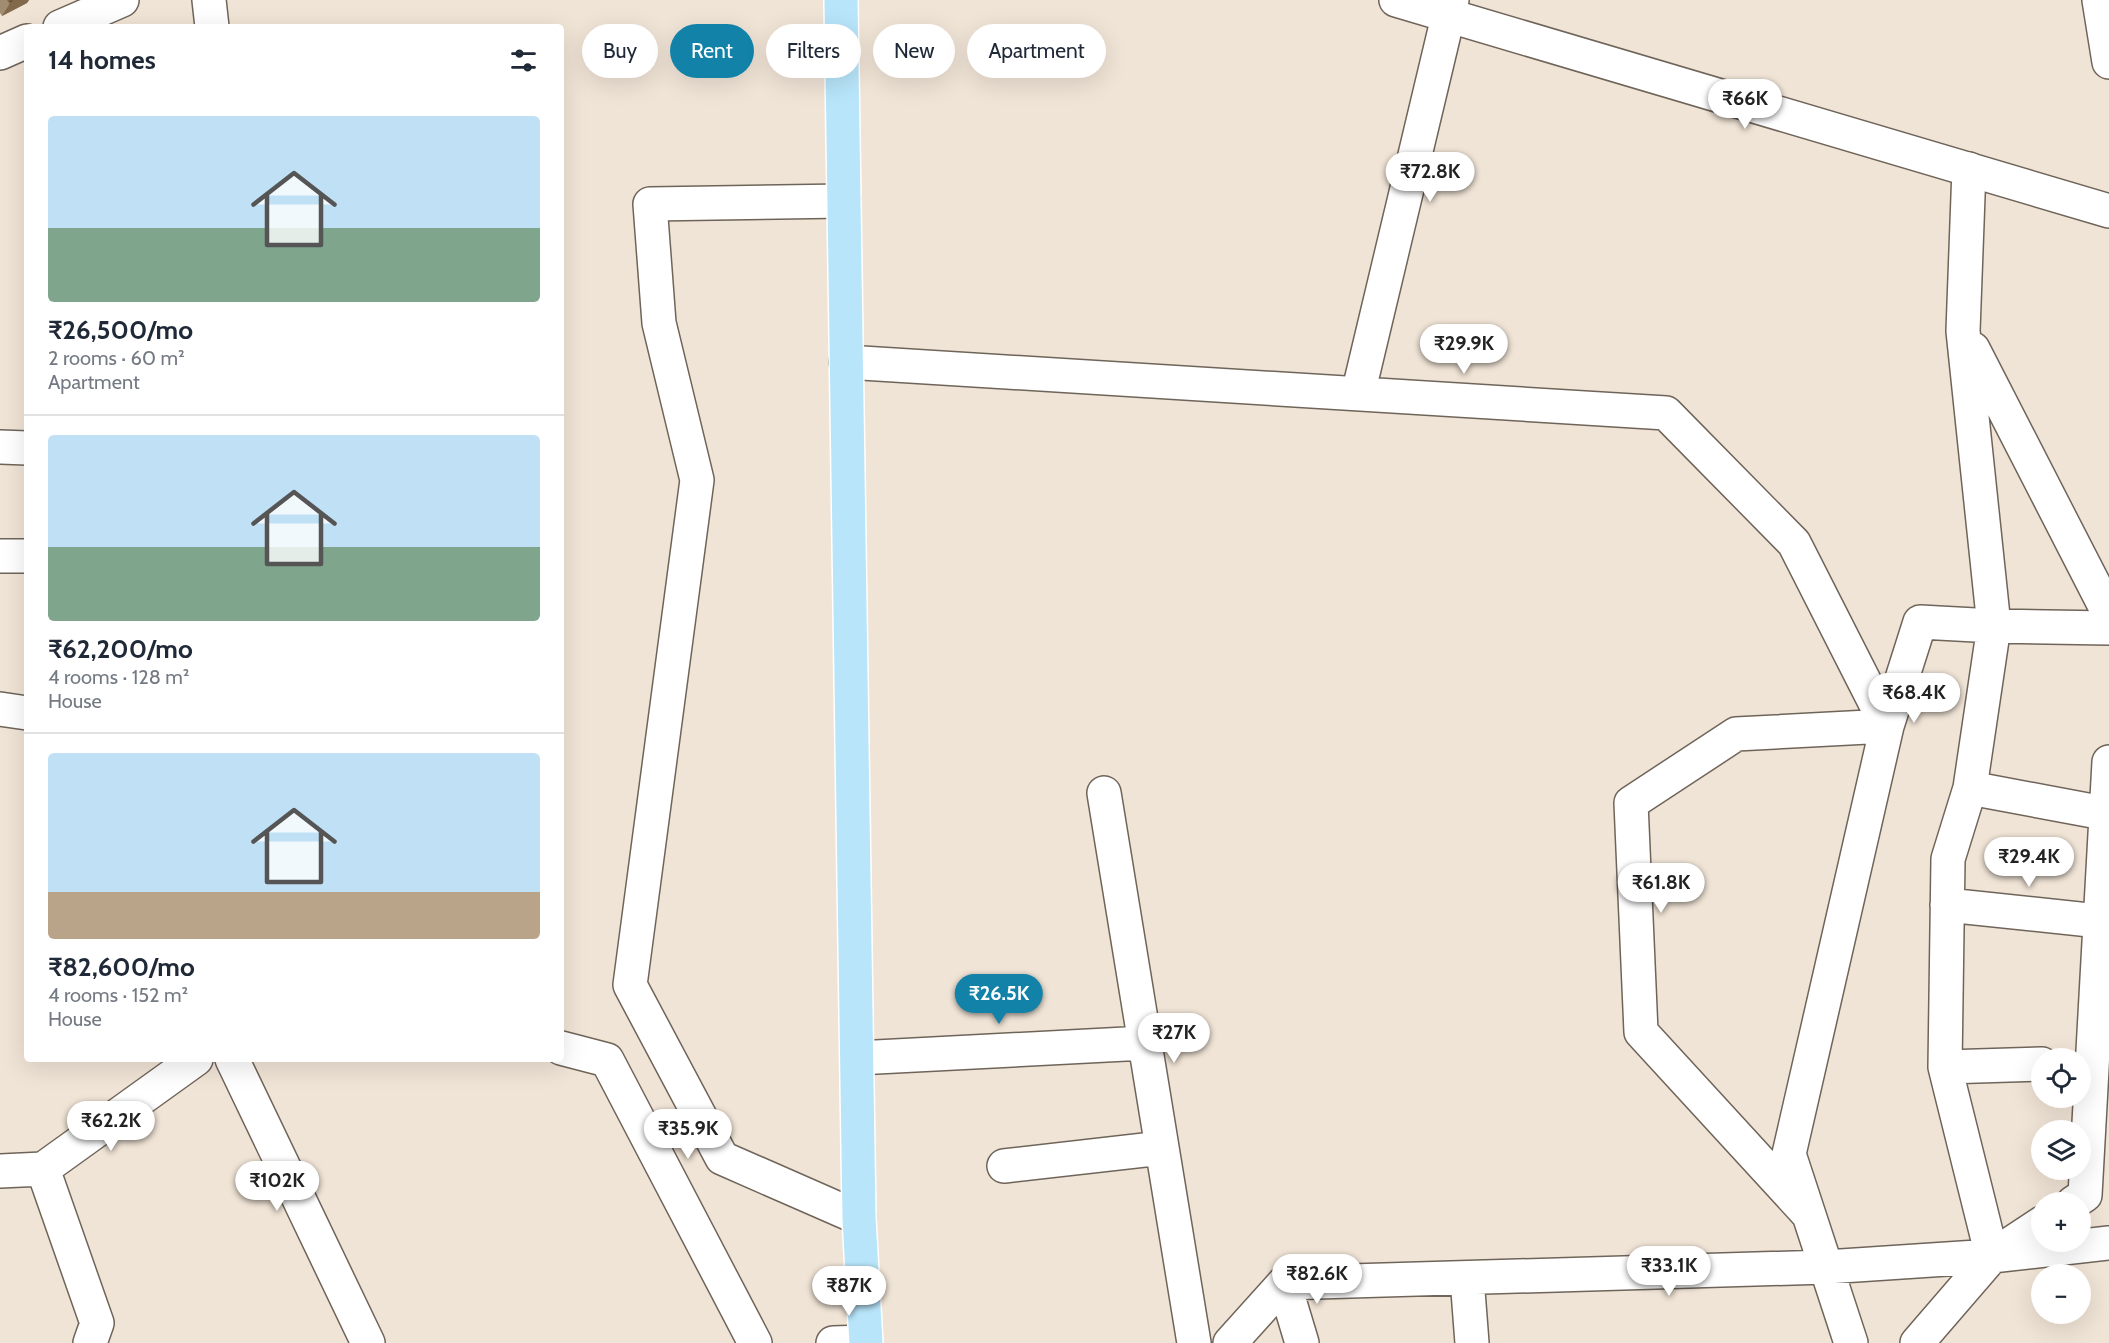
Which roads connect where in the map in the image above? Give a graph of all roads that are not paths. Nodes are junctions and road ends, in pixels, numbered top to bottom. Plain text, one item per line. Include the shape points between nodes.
1 (122, 0) edge
2 (209, 0) edge
3 (841, 0) edge
4 (1396, 0) edge
5 (2099, 0) edge
6 (1450, 8) edge
7 (67, 24) edge
8 (212, 24) edge
9 (24, 43) edge
10 (0, 53) edge
11 (2109, 62) edge
12 (1970, 169) junction
13 (844, 201) junction
14 (2109, 211) edge
15 (1963, 331) junction
16 (846, 362) junction
17 (1358, 394) junction
18 (0, 447) edge
19 (24, 448) edge
20 (0, 556) edge
21 (24, 556) edge
22 (2109, 614) edge
23 (1994, 626) junction
24 (2109, 627) edge
25 (0, 709) edge
26 (24, 712) edge
27 (1887, 726) junction
28 (2109, 762) edge
29 (1970, 788) junction
30 (1104, 793) dead end
31 (2108, 814) edge
32 (1947, 904) junction
33 (2105, 922) edge
34 (1145, 1043) junction
35 (564, 1049) edge
36 (857, 1058) junction
37 (192, 1062) edge
38 (233, 1062) edge
39 (2031, 1064) edge
40 (2094, 1064) edge
41 (1945, 1067) junction
42 (1162, 1148) junction
43 (1004, 1166) dead end
44 (44, 1169) junction
45 (0, 1171) edge
46 (2085, 1192) edge
47 (1809, 1215) junction
48 (859, 1218) junction
49 (2031, 1230) edge
50 (2109, 1243) edge
51 (1992, 1256) junction
52 (1826, 1267) junction
53 (1467, 1278) junction
54 (1284, 1283) junction
55 (866, 1342) edge
56 (90, 1343) edge
57 (368, 1343) edge
58 (755, 1343) edge
59 (833, 1343) edge
60 (1194, 1343) edge
61 (1230, 1343) edge
62 (1302, 1343) edge
63 (1472, 1343) edge
64 (1851, 1343) edge
65 (1917, 1343) edge

1 - 7 street
2 - 8 street
3 - 13 main road
4 - 6 street
5 - 11 street
6 - 12 street
6 - 17 street
9 - 10 street
12 - 14 street
12 - 15 street
13 - 16 main road
13 - 48 street via 650,204 659,323 697,480 630,985 722,1158
15 - 22 street
15 - 23 street
16 - 17 street
16 - 36 main road
17 - 27 street via 1665,413 1794,543
18 - 19 street
20 - 21 street
23 - 24 street
23 - 27 street via 1920,622
23 - 29 street
25 - 26 street
27 - 47 street via 1789,1154
27 - 47 street via 1736,734 1631,803 1641,1032
28 - 31 street
29 - 31 street
29 - 32 street via 1948,859
30 - 34 street
31 - 33 street
32 - 33 street
32 - 41 street
33 - 40 street
34 - 36 street
34 - 42 street
35 - 58 street via 607,1060
36 - 48 main road
37 - 44 street
38 - 57 street
39 - 41 street
40 - 46 street
41 - 51 street
42 - 43 street
42 - 60 street
44 - 45 street
44 - 56 street via 97,1323
47 - 52 street
48 - 55 main road
49 - 51 street
50 - 51 street
51 - 52 street
51 - 65 street
52 - 53 street
52 - 64 street
53 - 54 street
53 - 63 street
54 - 61 street
54 - 62 street
55 - 59 street

